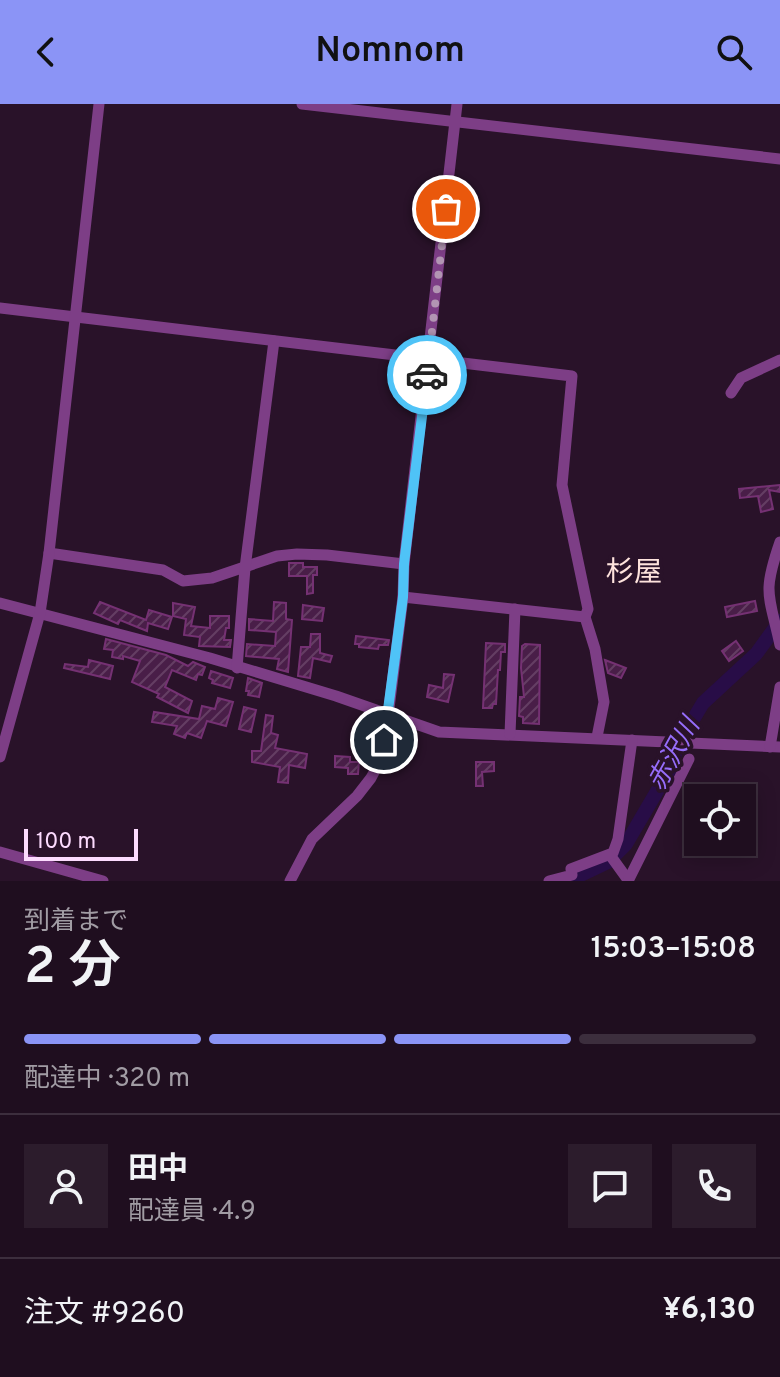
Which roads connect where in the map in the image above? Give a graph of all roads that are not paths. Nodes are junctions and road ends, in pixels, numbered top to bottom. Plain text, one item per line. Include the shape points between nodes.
1 (99, 104) edge
2 (302, 104) edge
3 (457, 104) edge
4 (455, 120) junction
5 (780, 159) edge
6 (0, 308) edge
7 (76, 317) junction
8 (274, 341) junction
9 (429, 358) junction
10 (780, 360) edge
11 (731, 393) dead end
12 (780, 542) edge
13 (49, 553) junction
14 (404, 564) junction
15 (245, 568) junction
16 (403, 597) junction
17 (0, 603) edge
18 (515, 609) junction
19 (40, 613) junction
20 (585, 617) junction
21 (780, 645) edge
22 (237, 668) junction
23 (780, 687) edge
24 (388, 716) junction
25 (510, 734) junction
26 (597, 737) junction
27 (632, 740) junction
28 (775, 747) edge
29 (0, 757) edge
30 (689, 759) dead end
31 (0, 852) edge
32 (610, 855) junction
33 (631, 879) edge
34 (103, 881) edge
35 (290, 881) edge
36 (549, 881) edge

1 - 7 street
2 - 4 street
3 - 4 street
4 - 5 street
4 - 9 street
6 - 7 street
7 - 8 street
7 - 13 street
8 - 9 street
8 - 15 street
9 - 14 street
9 - 20 street via 572,376 562,485 588,609
10 - 11 street via 741,378
12 - 21 street via 767,592
13 - 15 street via 163,570 183,581
13 - 19 street
14 - 15 street via 297,554
14 - 16 street
15 - 22 street
16 - 18 street
16 - 24 street
17 - 19 street
18 - 20 street
18 - 25 street
19 - 22 street
19 - 29 street
20 - 26 street via 604,702
22 - 24 street
23 - 28 street
24 - 25 street via 439,732
24 - 35 street via 371,778 312,839
25 - 26 street
26 - 27 street
27 - 28 street
27 - 32 street via 618,839
30 - 33 street
31 - 34 street
32 - 33 street
32 - 36 street

